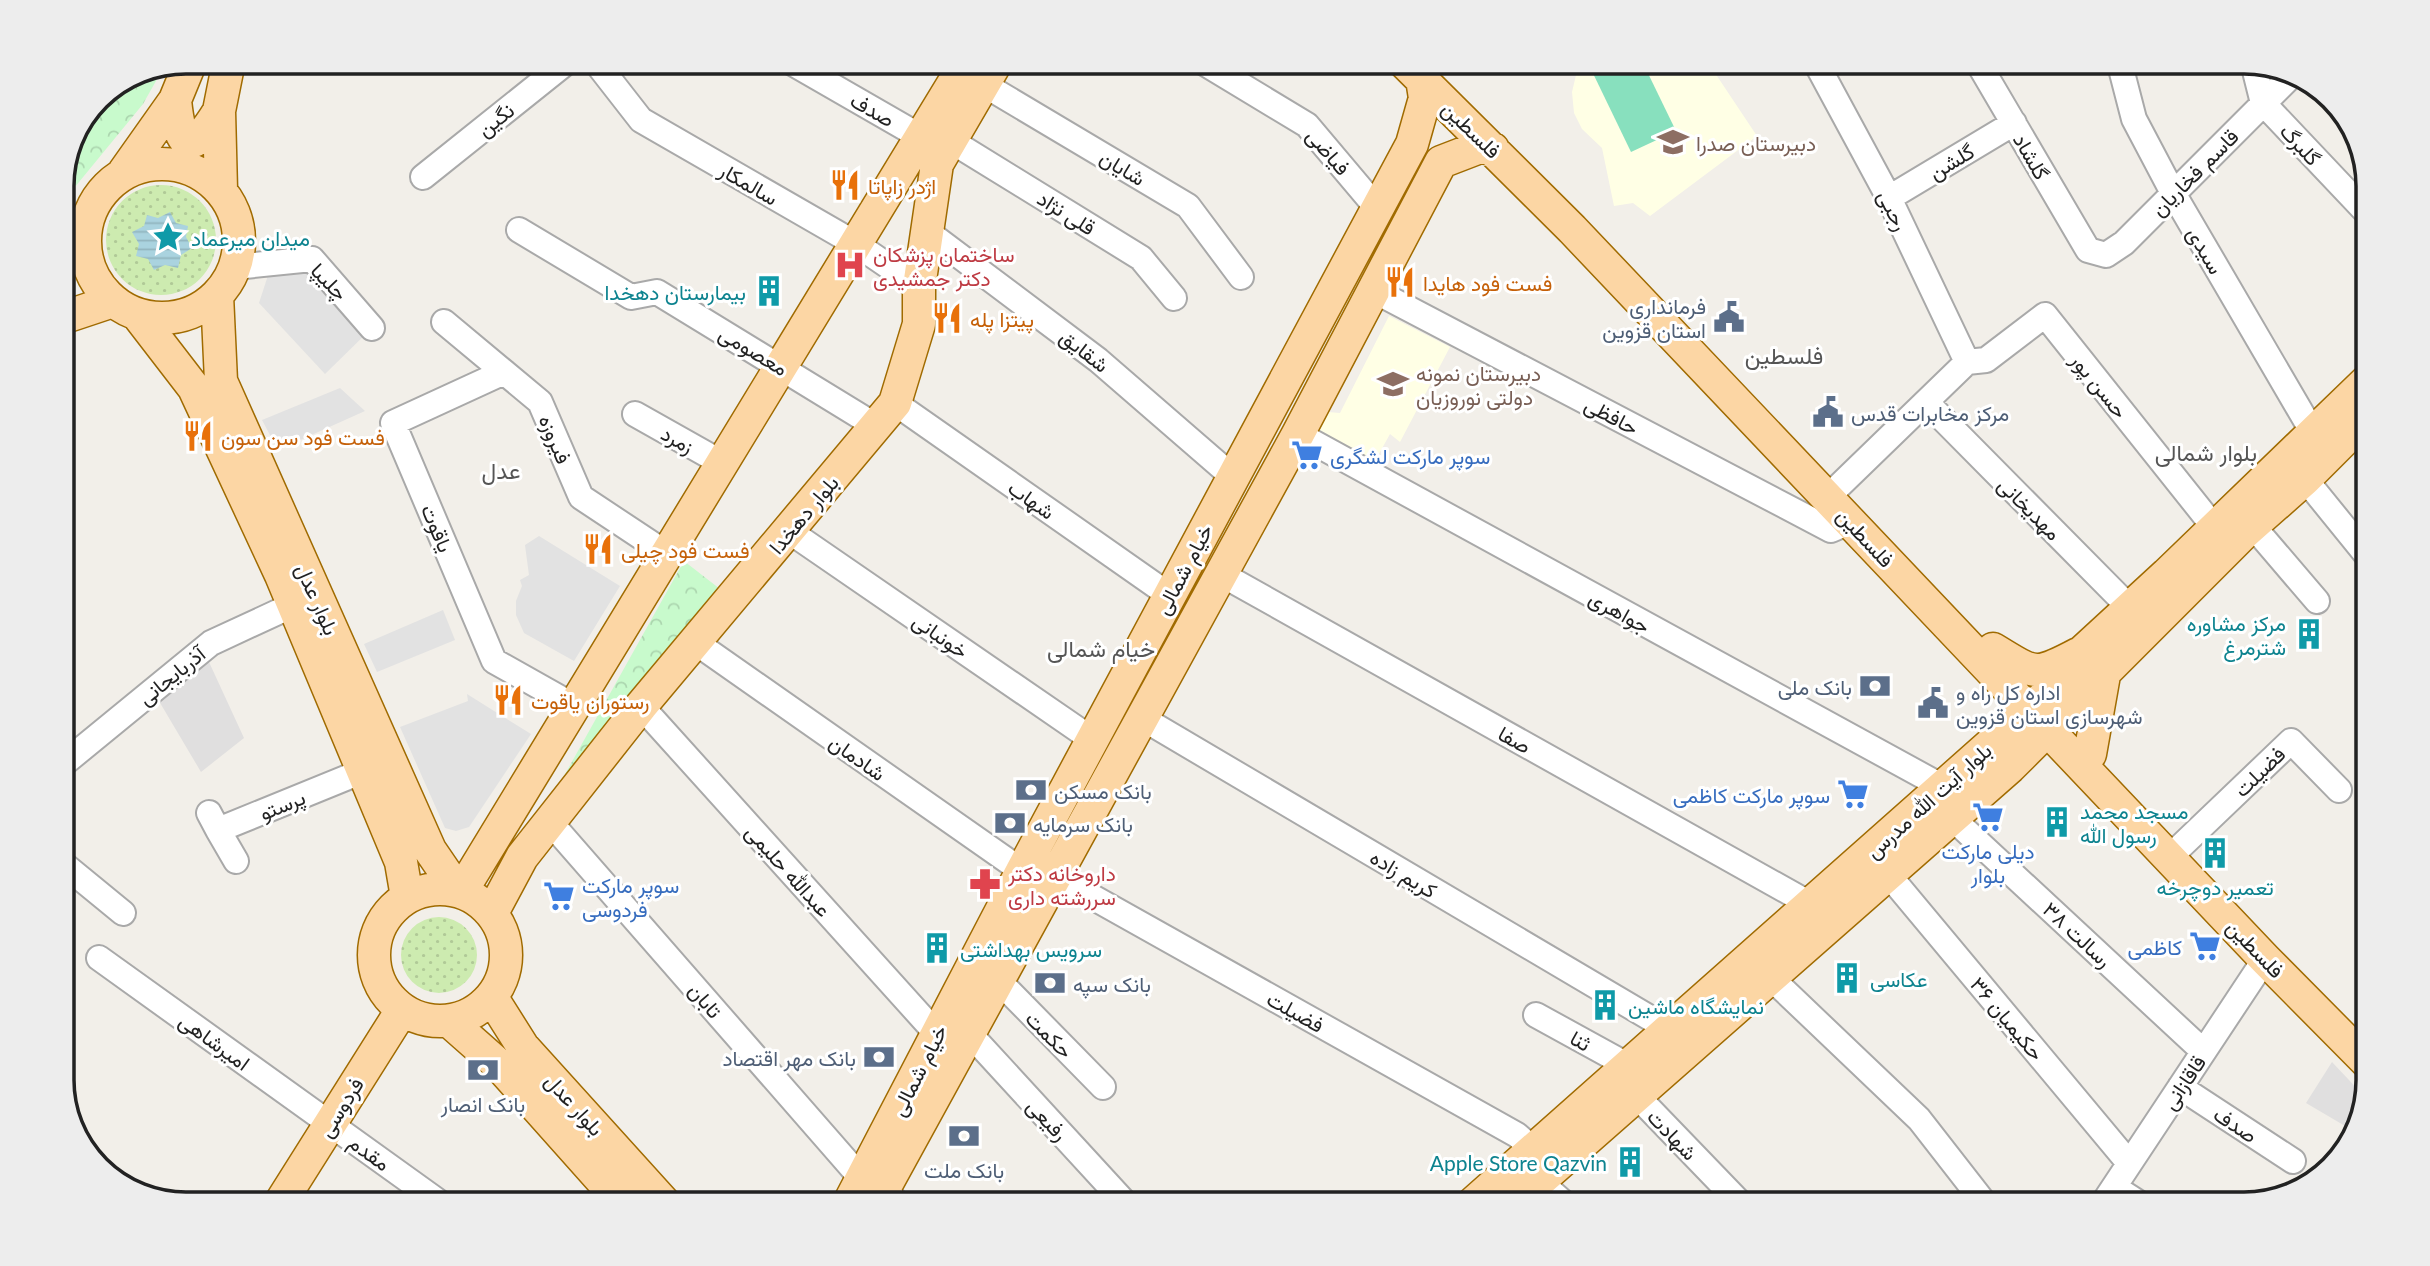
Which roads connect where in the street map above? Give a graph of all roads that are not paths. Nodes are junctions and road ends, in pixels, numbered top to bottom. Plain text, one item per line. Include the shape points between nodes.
1 (185, 74) edge
2 (226, 74) edge
3 (552, 74) edge
4 (605, 74) edge
5 (814, 74) edge
6 (968, 74) edge
7 (980, 74) edge
8 (1223, 74) edge
9 (1419, 74) edge
10 (1423, 74) edge
11 (1425, 74) edge
12 (1822, 74) edge
13 (1985, 74) edge
14 (2122, 74) edge
15 (2256, 74) edge
16 (2285, 81) edge
17 (174, 100) junction
18 (2263, 103) junction
19 (219, 111) junction
20 (2014, 123) junction
21 (935, 138) junction
22 (1412, 144) junction
23 (1493, 149) junction
24 (1441, 162) junction
25 (124, 173) junction
26 (422, 177) dead end
27 (221, 191) junction
28 (2173, 193) junction
29 (1889, 198) junction
30 (2356, 202) edge
31 (1377, 208) junction
32 (89, 212) junction
33 (74, 227) edge
34 (519, 230) dead end
35 (929, 233) junction
36 (856, 244) junction
37 (2088, 250) joint
38 (235, 267) junction
39 (1241, 277) dead end
40 (919, 287) junction
41 (1373, 290) junction
42 (217, 295) junction
43 (1174, 298) dead end
44 (125, 307) junction
45 (74, 316) edge
46 (444, 322) dead end
47 (372, 328) dead end
48 (1967, 362) junction
49 (782, 366) junction
50 (505, 372) junction
51 (2356, 391) edge
52 (1932, 408) dead end
53 (635, 414) dead end
54 (886, 415) junction
55 (2356, 428) edge
56 (2312, 431) junction
57 (1298, 434) junction
58 (722, 463) junction
59 (1233, 477) junction
60 (2305, 479) junction
61 (1839, 486) junction
62 (1852, 521) junction
63 (2234, 525) junction
64 (789, 531) junction
65 (2356, 542) edge
66 (667, 554) junction
67 (1221, 574) junction
68 (2167, 574) junction
69 (1169, 595) junction
70 (2316, 601) dead end
71 (293, 605) junction
72 (2129, 607) junction
73 (695, 642) junction
74 (2080, 654) junction
75 (1988, 655) junction
76 (2104, 675) junction
77 (641, 706) junction
78 (567, 718) junction
79 (1142, 718) junction
80 (2041, 718) junction
81 (1093, 740) junction
82 (74, 755) edge
83 (2000, 756) junction
84 (2085, 759) junction
85 (363, 771) junction
86 (1943, 788) junction
87 (2339, 790) dead end
88 (1951, 817) junction
89 (551, 822) junction
90 (1927, 838) junction
91 (2178, 849) junction
92 (522, 857) junction
93 (236, 861) dead end
94 (1022, 871) junction
95 (74, 873) edge
96 (1887, 873) junction
97 (1055, 876) junction
98 (460, 892) junction
99 (407, 897) junction
100 (1810, 904) junction
101 (123, 913) dead end
102 (492, 913) junction
103 (99, 958) dead end
104 (2265, 959) junction
105 (998, 980) junction
106 (1743, 985) junction
107 (492, 998) junction
108 (402, 1010) junction
109 (1536, 1015) dead end
110 (2325, 1016) junction
111 (453, 1020) junction
112 (1667, 1028) junction
113 (936, 1033) junction
114 (969, 1033) junction
115 (2356, 1050) edge
116 (2203, 1051) junction
117 (1631, 1079) junction
118 (1103, 1087) dead end
119 (2180, 1087) junction
120 (330, 1124) junction
121 (1534, 1149) junction
122 (2293, 1161) dead end
123 (2129, 1163) junction
124 (1539, 1181) junction
125 (287, 1192) edge
126 (425, 1192) edge
127 (612, 1192) edge
128 (634, 1192) edge
129 (654, 1192) edge
130 (870, 1192) edge
131 (875, 1192) edge
132 (875, 1192) edge
133 (1115, 1192) edge
134 (1486, 1192) edge
135 (1527, 1192) edge
136 (1551, 1192) edge
137 (1731, 1192) edge
138 (1976, 1192) edge
139 (2111, 1192) edge

1 - 17 main road
2 - 19 main road
3 - 26 street, نگین
4 - 36 street, سالمکار via 641,120
5 - 21 street, صدف
6 - 21 main road, بلوار دهخدا
7 - 39 street, شایان via 1188,206
8 - 31 street, فیاضی via 1307,125
9 - 22 main road, خیام شمالی via 1426,98
10 - 23 main road, فلسطین
11 - 61 main road, فلسطین via 1533,166
12 - 29 street, رجبی
13 - 20 street, گلشاد
14 - 28 street, سیدی via 2134,119
15 - 18 street, گلبرگ
16 - 18 street, قاسم فخاریان
17 - 19 main road via 180,136 187,141 202,138
17 - 25 main road
18 - 28 street, قاسم فخاریان
18 - 30 street, گلبرگ
19 - 27 main road
20 - 29 street, گلشن
20 - 37 street, گلشاد
21 - 35 main road, بلوار دهخدا via 937,164
21 - 36 main road, بلوار دهخدا
21 - 43 street, قلی نژاد via 1141,258
22 - 24 main road via 1421,139 1432,142 1440,151
22 - 31 main road, خیام شمالی
23 - 24 main road via 1480,147
23 - 62 main road, فلسطین
24 - 41 main road, خیام شمالی
25 - 27 main road via 149,164 176,164 201,174
25 - 32 main road via 103,189
27 - 38 main road via 238,227
28 - 37 street, قاسم فخاریان via 2106,255
28 - 56 street, سیدی
29 - 48 street, رجبی
31 - 59 main road, خیام شمالی
32 - 33 main road
32 - 44 main road via 86,260 97,283
34 - 49 street, معصومی via 631,297 657,292
35 - 40 main road, بلوار دهخدا
35 - 59 street, شقایق via 1098,360
36 - 40 street, سالمکار
36 - 49 main road, بلوار دهخدا
38 - 42 main road
38 - 47 street, چلیپا via 312,259
40 - 54 main road, بلوار دهخدا via 919,324
41 - 57 main road, خیام شمالی
41 - 62 street, حافظی via 1831,530
42 - 44 main road via 194,312 165,318
42 - 98 main road, بلوار عدل via 221,381 430,850
44 - 45 main road
44 - 71 main road, بلوار عدل via 194,388
46 - 50 street, فیروزه
48 - 61 street
48 - 63 street, حسن پور via 1986,360 2045,315
49 - 54 street, معصومی
49 - 58 main road, بلوار دهخدا
50 - 66 street, فیروزه via 540,402 581,498
50 - 78 street, یاقوت via 393,423 494,661
51 - 56 main road, بلوار آیت الله مدرس
52 - 72 street, مهدیخانی
53 - 58 street, زمرد
54 - 64 main road, بلوار دهخدا
54 - 69 street, شهاب
55 - 60 main road, بلوار آیت الله مدرس
56 - 63 main road, بلوار آیت الله مدرس
57 - 67 main road, خیام شمالی
57 - 86 street, جواهری
58 - 66 main road, بلوار دهخدا
59 - 69 main road, خیام شمالی
60 - 63 main road, بلوار آیت الله مدرس
60 - 65 street
61 - 75 main road, فلسطین
62 - 75 main road, فلسطین
63 - 68 main road, بلوار آیت الله مدرس
63 - 70 street
63 - 76 main road, بلوار آیت الله مدرس
64 - 73 main road, بلوار دهخدا
64 - 81 street, خونبانی
66 - 78 main road, بلوار دهخدا
67 - 79 main road, خیام شمالی
67 - 100 street, صفا
68 - 72 main road, بلوار آیت الله مدرس
68 - 80 main road via 2118,647
69 - 81 main road, خیام شمالی
71 - 82 street, آذربایجانی via 211,643
71 - 85 main road, بلوار عدل
72 - 74 main road, بلوار آیت الله مدرس
73 - 77 main road, بلوار دهخدا
73 - 94 street, شادمان
74 - 75 main road via 2033,672
74 - 80 main road, بلوار آیت الله مدرس
75 - 80 main road, فلسطین
75 - 83 main road
76 - 80 main road, بلوار آیت الله مدرس
76 - 84 main road
77 - 89 main road, بلوار دهخدا
77 - 113 street, عبدالله حلیمی
78 - 92 main road via 509,847
78 - 98 main road, بلوار دهخدا
79 - 97 main road, خیام شمالی
79 - 112 street, کریم زاده
80 - 83 main road, بلوار آیت الله مدرس
80 - 84 main road, فلسطین
80 - 90 main road
81 - 94 main road, خیام شمالی
83 - 84 main road
83 - 86 main road, بلوار آیت الله مدرس
83 - 88 main road, بلوار آیت الله مدرس
84 - 91 main road, فلسطین
84 - 104 main road, فلسطین
85 - 93 street, پرستو via 214,821
85 - 99 main road, بلوار عدل via 401,862
86 - 100 main road, بلوار آیت الله مدرس
87 - 91 street, فضیلت via 2291,741
88 - 90 main road, بلوار آیت الله مدرس
88 - 116 street, ۳۸ رسالت
89 - 92 main road, بلوار دهخدا
89 - 130 street, تابان
90 - 96 main road, بلوار آیت الله مدرس
91 - 110 main road, فلسطین
92 - 102 main road, بلوار دهخدا
94 - 113 main road, خیام شمالی
95 - 101 street
96 - 106 main road, بلوار آیت الله مدرس
96 - 123 street, ۳۶ حکیمیان
97 - 105 main road, خیام شمالی
97 - 121 street, فضیلت via 1517,1135
98 - 99 main road via 427,890
98 - 102 main road
99 - 108 main road via 382,923 374,946 379,982
100 - 106 main road, بلوار آیت الله مدرس
102 - 107 main road via 507,949 504,975
103 - 120 street, امیرشاهی
104 - 110 main road, فلسطین
104 - 116 street, قاقازانی
105 - 114 main road, خیام شمالی
105 - 118 street, حکمت
106 - 112 main road, بلوار آیت الله مدرس
106 - 117 main road, بلوار آیت الله مدرس
106 - 138 street via 1919,1119
107 - 111 main road
107 - 129 main road, بلوار عدل via 523,1047
108 - 111 main road via 433,1021
108 - 120 main road, فردوسی
109 - 117 street, ثنا
110 - 115 main road, فلسطین
111 - 127 main road, بلوار عدل
111 - 128 main road via 482,1024
112 - 117 main road, بلوار آیت الله مدرس
113 - 131 main road, خیام شمالی
114 - 132 main road, خیام شمالی
114 - 133 street, رفیعی
116 - 119 street, قاقازانی
117 - 121 main road, بلوار آیت الله مدرس
117 - 124 main road, بلوار آیت الله مدرس
117 - 137 street, شهادت
119 - 122 street, صدف
119 - 123 street, قاقازانی
120 - 125 main road, فردوسی
120 - 126 street, مقدم
121 - 134 main road, بلوار آیت الله مدرس
123 - 139 street, قاقازانی
124 - 135 main road, بلوار آیت الله مدرس
124 - 136 street

